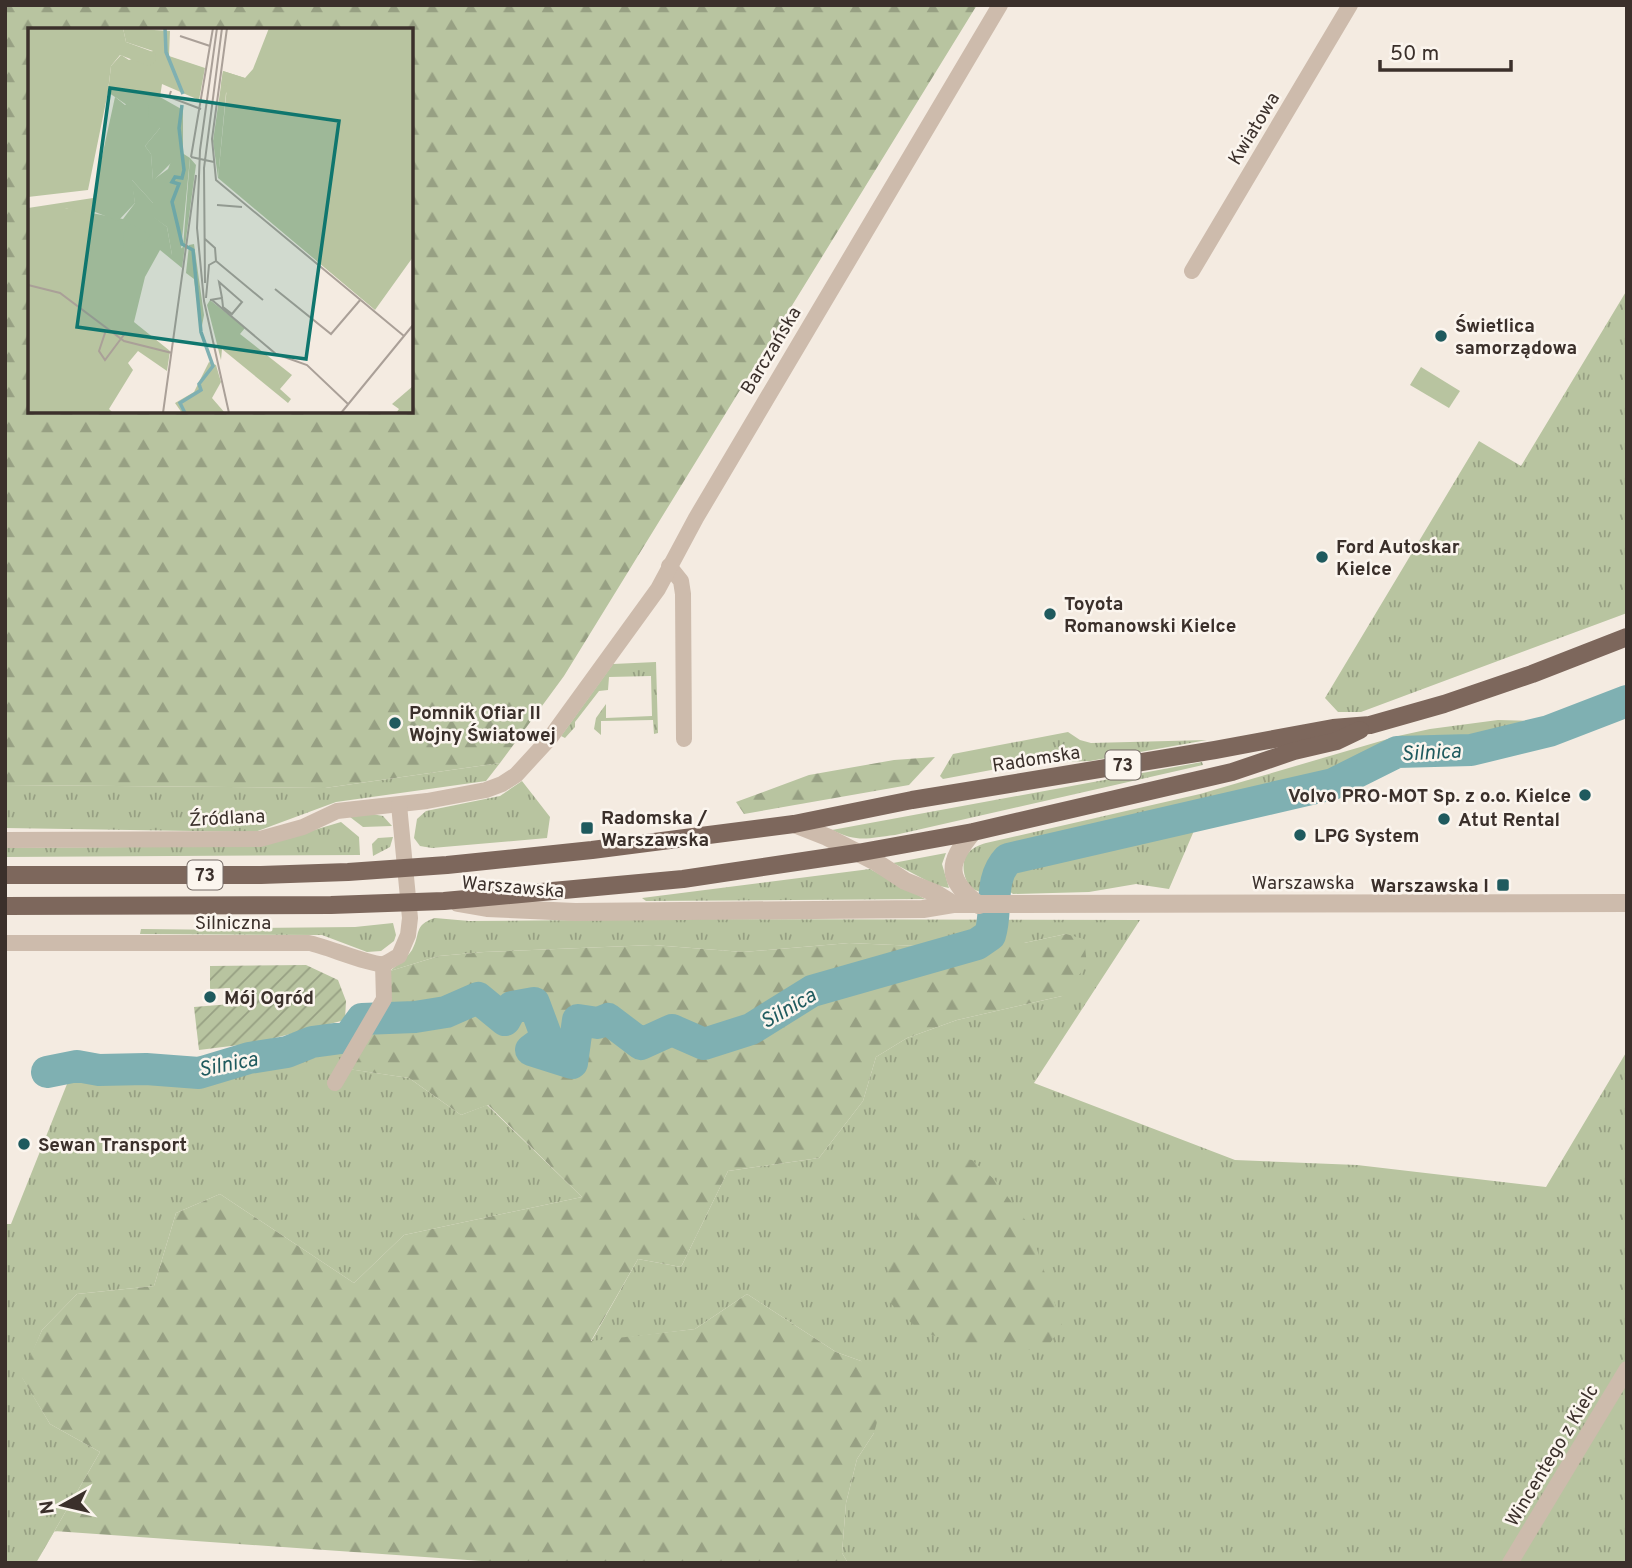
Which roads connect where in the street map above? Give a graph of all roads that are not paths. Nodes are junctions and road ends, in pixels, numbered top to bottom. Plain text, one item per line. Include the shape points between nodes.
1 (1000, 5) edge
2 (1350, 5) edge
3 (1192, 271) dead end
4 (669, 566) junction
5 (1627, 637) edge
6 (1370, 725) junction
7 (684, 739) dead end
8 (486, 790) joint
9 (399, 805) junction
10 (794, 824) junction
11 (973, 832) junction
12 (5, 840) edge
13 (857, 853) junction
14 (405, 868) junction
15 (5, 875) edge
16 (444, 901) junction
17 (408, 902) junction
18 (1627, 902) edge
19 (953, 904) junction
20 (979, 905) junction
21 (5, 906) edge
22 (5, 943) edge
23 (383, 964) junction
24 (335, 1083) dead end
25 (1627, 1369) edge
26 (1510, 1563) edge

1 - 4 street, Barczańska
2 - 3 street, Kwiatowa
4 - 7 street via 676,572 683,594
4 - 8 street, Barczańska via 658,589 550,737 516,775
5 - 6 main road, Radomska / 73 via 1532,674
6 - 10 main road, Radomska / 73 via 1333,727
6 - 11 main road, Radomska / 73 via 1337,741 1232,772
8 - 9 street, Źródlana
9 - 12 street, Źródlana via 337,811 294,830 244,841
9 - 14 street
10 - 13 street, Warszawska
10 - 14 main road, Warszawska / 73 via 643,845
11 - 13 main road, Warszawska / 73
11 - 20 street via 960,847 953,871 964,894
13 - 16 main road, Warszawska / 73 via 683,879
13 - 19 street, Warszawska
14 - 15 main road, 73 via 261,875
14 - 17 street
16 - 17 main road, 73
16 - 19 street, Warszawska via 575,912 923,909
17 - 21 main road, 73
17 - 23 street via 408,935 399,956
18 - 20 street, Warszawska
19 - 20 street, Warszawska
22 - 23 street, Silniczna via 309,943
23 - 24 street via 384,999
25 - 26 street, Wincentego z Kielc

